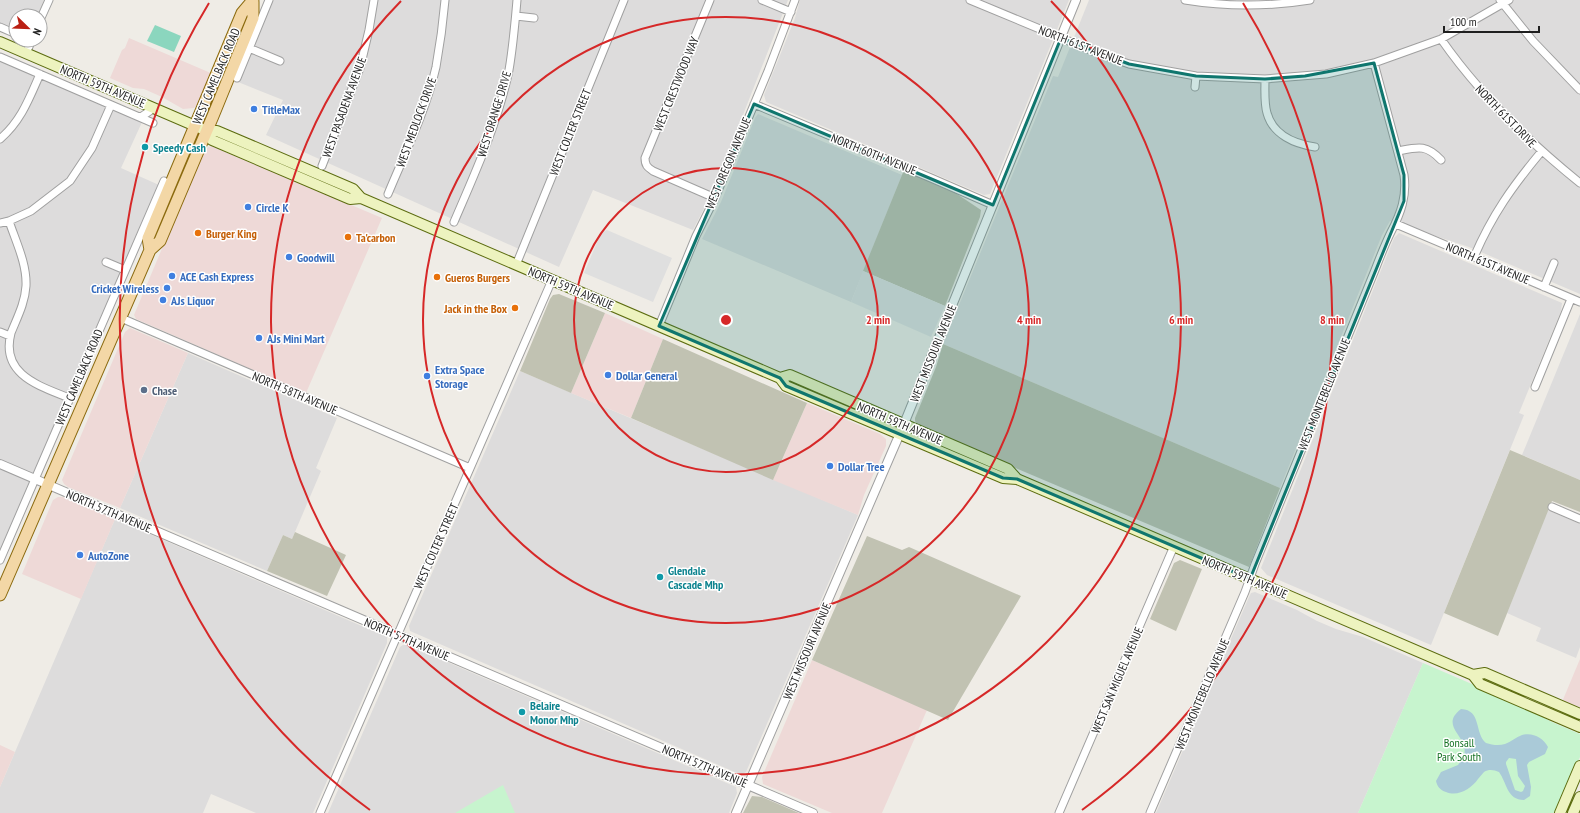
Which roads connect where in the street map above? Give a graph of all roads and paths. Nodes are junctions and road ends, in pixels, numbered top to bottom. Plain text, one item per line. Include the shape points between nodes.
1 (269, 0) edge
2 (374, 0) edge
3 (445, 0) edge
4 (517, 0) edge
5 (624, 0) edge
6 (710, 0) edge
7 (762, 0) edge
8 (794, 0) edge
9 (970, 0) edge
10 (1076, 0) edge
11 (1185, 0) edge
12 (1310, 0) edge
13 (1510, 0) edge
14 (253, 1) edge
15 (1501, 2) edge
16 (791, 12) junction
17 (516, 16) junction
18 (534, 18) dead end
19 (1061, 38) junction
20 (1441, 39) junction
21 (0, 42) edge
22 (28, 48) edge
23 (249, 48) junction
24 (26, 53) junction
25 (0, 57) edge
26 (280, 61) dead end
27 (1374, 63) junction
28 (238, 65) junction
29 (40, 74) junction
30 (1196, 76) junction
31 (237, 78) dead end
32 (1265, 79) junction
33 (1195, 87) dead end
34 (1580, 90) edge
35 (754, 104) junction
36 (111, 105) junction
37 (154, 108) junction
38 (141, 118) junction
39 (153, 123) dead end
40 (195, 126) junction
41 (206, 131) junction
42 (0, 139) edge
43 (1316, 147) dead end
44 (1398, 151) junction
45 (1541, 152) junction
46 (1441, 160) dead end
47 (322, 166) dead end
48 (164, 181) dead end
49 (1580, 183) edge
50 (388, 194) dead end
51 (162, 195) junction
52 (715, 198) junction
53 (993, 205) junction
54 (9, 221) junction
55 (454, 222) dead end
56 (0, 223) edge
57 (1396, 224) junction
58 (150, 250) junction
59 (1474, 257) junction
60 (106, 262) dead end
61 (1554, 263) dead end
62 (516, 265) junction
63 (125, 270) junction
64 (552, 280) junction
65 (1544, 287) junction
66 (1571, 299) junction
67 (1580, 302) edge
68 (121, 318) junction
69 (659, 326) junction
70 (0, 332) edge
71 (10, 336) junction
72 (780, 378) junction
73 (1535, 387) dead end
74 (70, 398) junction
75 (904, 424) junction
76 (900, 435) junction
77 (0, 464) edge
78 (470, 468) junction
79 (1017, 478) junction
80 (34, 479) junction
81 (48, 485) junction
82 (1552, 507) dead end
83 (1580, 519) edge
84 (1174, 546) junction
85 (0, 560) edge
86 (1250, 579) junction
87 (0, 595) edge
88 (397, 635) junction
89 (1473, 674) junction
90 (1580, 714) edge
91 (1580, 727) edge
92 (1580, 766) edge
93 (748, 785) junction
94 (1580, 797) edge
95 (320, 813) edge
96 (736, 813) edge
97 (814, 813) edge
98 (1059, 813) edge
99 (1150, 813) edge
100 (1560, 813) edge
101 (1573, 813) edge

1 - 23 street, WEST CAMELBACK ROAD
2 - 47 street, WEST PASADENA AVENUE via 360,68
3 - 50 street, WEST MEDLOCK DRIVE via 442,30 428,93
4 - 17 street, WEST ORANGE DRIVE
5 - 62 street, WEST COLTER STREET
6 - 52 street, WEST CRESTWOOD WAY via 645,158 645,164 648,168
7 - 16 street
8 - 16 street, WEST OREGON AVENUE
9 - 19 street, NORTH 61ST AVENUE
10 - 19 street, WEST MISSOURI AVENUE
11 - 12 street via 1243,6
13 - 15 street
14 - 28 main road, WEST CAMELBACK ROAD via 253,18
14 - 40 main road, WEST CAMELBACK ROAD via 242,13
15 - 20 street
15 - 34 street via 1533,41
16 - 35 street, WEST OREGON AVENUE
17 - 18 street
17 - 55 street, WEST ORANGE DRIVE via 509,70 499,106
19 - 30 street, NORTH 61ST AVENUE via 1129,64
19 - 53 street, WEST MISSOURI AVENUE
20 - 27 street
20 - 45 street, NORTH 61ST DRIVE via 1495,106
21 - 24 main road, NORTH 59TH AVENUE
22 - 24 street
23 - 26 street
23 - 28 street, WEST CAMELBACK ROAD
24 - 37 main road, NORTH 59TH AVENUE
25 - 29 street, NORTH 59TH AVENUE
27 - 32 street, NORTH 61ST AVENUE via 1326,74
27 - 44 street, WEST MONTEBELLO AVENUE
28 - 31 street, WEST CAMELBACK ROAD
28 - 41 main road, WEST CAMELBACK ROAD
29 - 36 street, NORTH 59TH AVENUE
29 - 42 street via 21,116
30 - 32 street, NORTH 61ST AVENUE
30 - 33 street
32 - 43 street via 1266,113 1271,124 1290,139 1302,145
35 - 52 street, WEST OREGON AVENUE
35 - 53 street, NORTH 60TH AVENUE
36 - 38 street, NORTH 59TH AVENUE
36 - 54 street via 92,148 70,181 31,211
37 - 38 street
37 - 40 main road, NORTH 59TH AVENUE
38 - 39 street, NORTH 59TH AVENUE
40 - 41 main road, NORTH 59TH AVENUE
40 - 51 main road, WEST CAMELBACK ROAD
41 - 58 main road, WEST CAMELBACK ROAD via 160,241
41 - 62 main road, NORTH 59TH AVENUE via 217,131 353,189 361,198
44 - 46 street via 1424,148 1431,150
44 - 57 street, WEST MONTEBELLO AVENUE via 1406,188
45 - 49 street, NORTH 61ST DRIVE
45 - 59 street via 1499,207
48 - 51 street, WEST CAMELBACK ROAD
51 - 58 main road, WEST CAMELBACK ROAD via 148,238
51 - 63 street, WEST CAMELBACK ROAD
52 - 69 street, WEST OREGON AVENUE via 696,236
53 - 75 street, WEST MISSOURI AVENUE
54 - 56 street
54 - 71 street via 24,263 26,277 23,304
57 - 59 street, NORTH 61ST AVENUE
57 - 86 street, WEST MONTEBELLO AVENUE via 1374,270
58 - 68 main road, WEST CAMELBACK ROAD
59 - 65 street, NORTH 61ST AVENUE
60 - 63 street
61 - 65 street
62 - 64 main road, NORTH 59TH AVENUE
63 - 74 street, WEST CAMELBACK ROAD
64 - 69 main road, NORTH 59TH AVENUE
64 - 78 street, WEST COLTER STREET
65 - 66 street, NORTH 61ST AVENUE
66 - 67 street, NORTH 61ST AVENUE
66 - 73 street
68 - 78 street, NORTH 58TH AVENUE
68 - 81 main road, WEST CAMELBACK ROAD
69 - 72 main road, NORTH 59TH AVENUE
70 - 71 street
71 - 74 street via 7,350 9,359 19,375
72 - 75 main road, NORTH 59TH AVENUE via 790,375
72 - 76 main road, NORTH 59TH AVENUE via 786,386
74 - 80 street, WEST CAMELBACK ROAD
75 - 76 street, WEST MISSOURI AVENUE
75 - 79 main road, NORTH 59TH AVENUE via 1008,469
76 - 79 main road, NORTH 59TH AVENUE via 1003,478
76 - 93 street, WEST MISSOURI AVENUE
77 - 80 street, NORTH 57TH AVENUE
78 - 88 street, WEST COLTER STREET
79 - 84 main road, NORTH 59TH AVENUE
80 - 81 street, NORTH 57TH AVENUE
80 - 85 street, WEST CAMELBACK ROAD
81 - 87 main road, WEST CAMELBACK ROAD
81 - 88 street, NORTH 57TH AVENUE
82 - 83 street
84 - 86 main road, NORTH 59TH AVENUE
84 - 98 street, WEST SAN MIGUEL AVENUE
86 - 89 main road, NORTH 59TH AVENUE
86 - 99 street, WEST MONTEBELLO AVENUE
88 - 93 street, NORTH 57TH AVENUE
88 - 95 street, WEST COLTER STREET
89 - 90 main road, NORTH 59TH AVENUE via 1485,673
89 - 91 main road, NORTH 59TH AVENUE via 1480,684
92 - 100 main road
93 - 96 street, WEST MISSOURI AVENUE
93 - 97 street, NORTH 57TH AVENUE
94 - 101 main road

